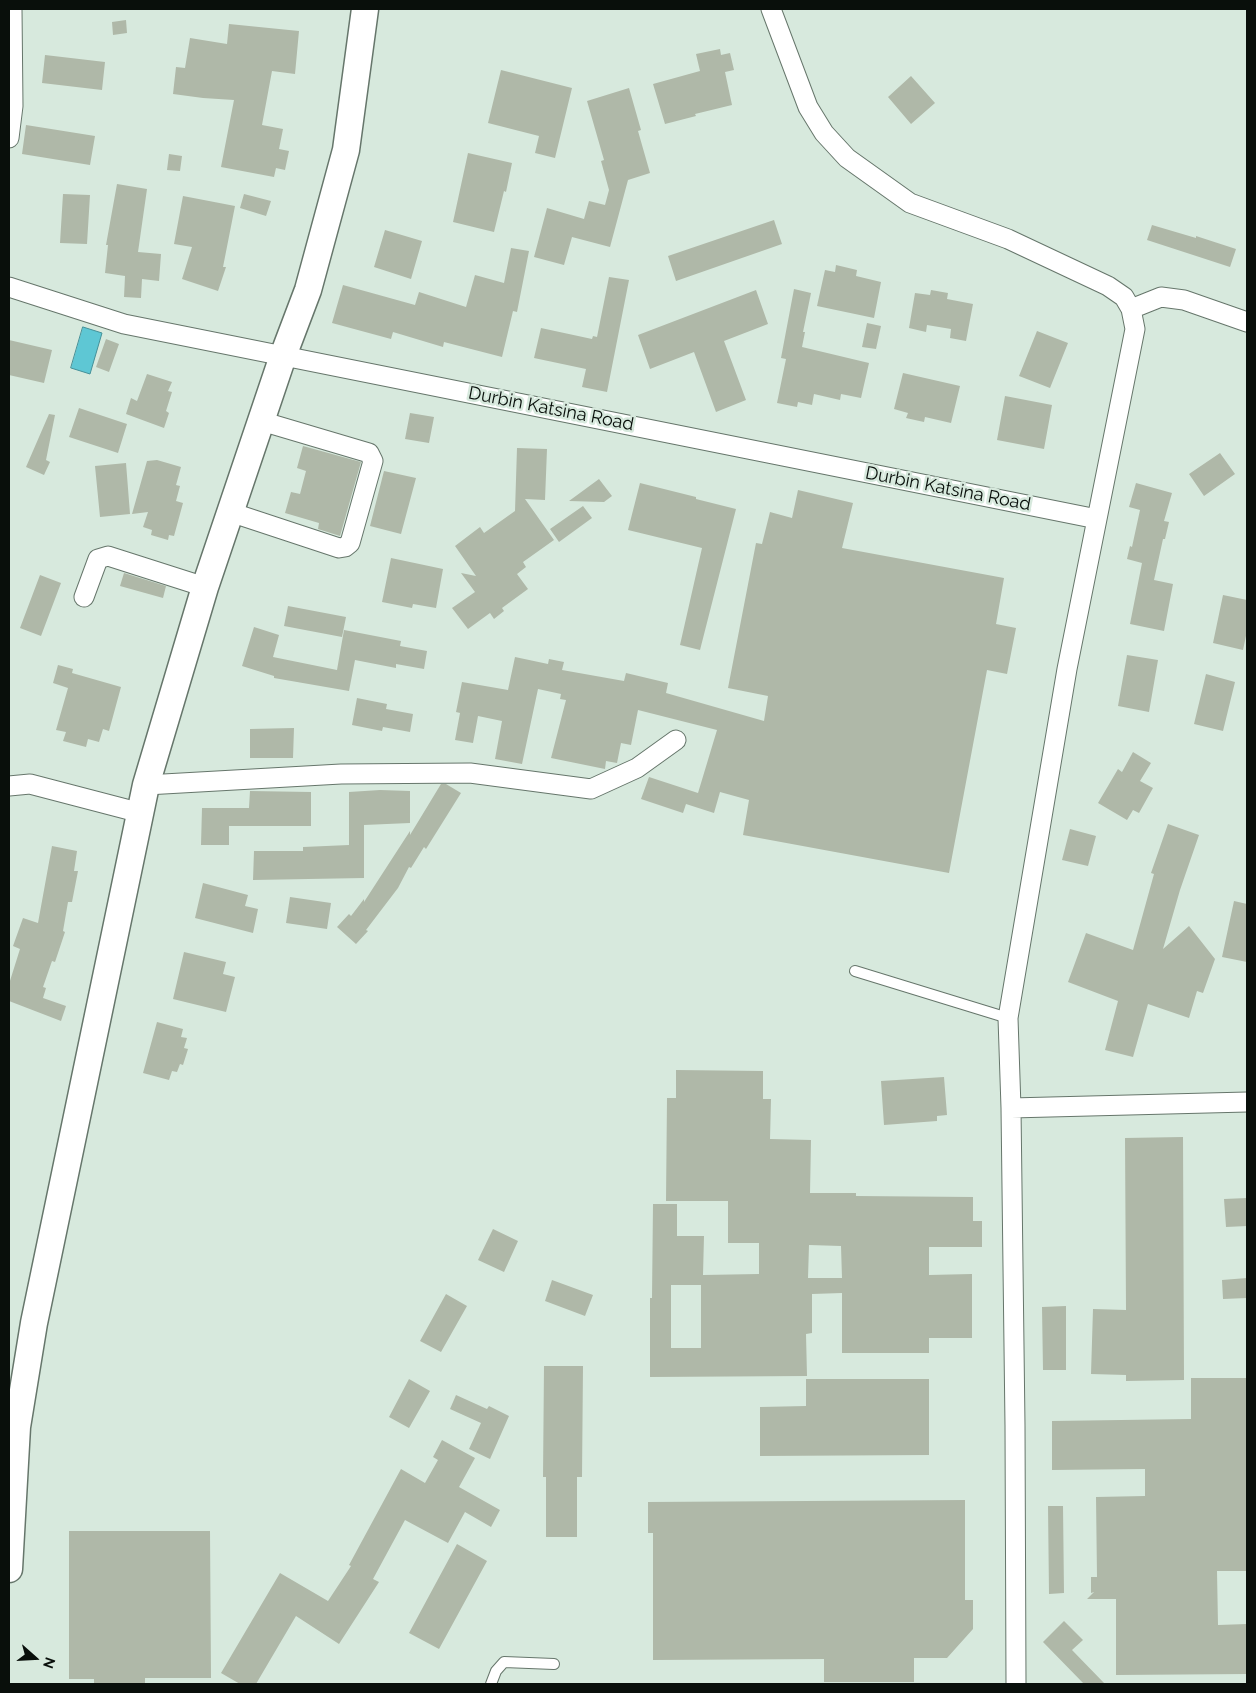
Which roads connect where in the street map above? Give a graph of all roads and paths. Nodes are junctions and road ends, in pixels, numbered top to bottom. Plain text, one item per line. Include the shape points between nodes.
1 (12, 9) edge
2 (365, 9) edge
3 (771, 9) edge
4 (9, 138) edge
5 (9, 287) edge
6 (1131, 309) junction
7 (1247, 322) edge
8 (283, 356) junction
9 (261, 421) junction
10 (230, 512) junction
11 (1097, 519) junction
12 (205, 587) junction
13 (84, 598) dead end
14 (676, 740) dead end
15 (9, 786) edge
16 (146, 786) junction
17 (141, 813) junction
18 (855, 971) dead end
19 (1008, 1018) junction
20 (1247, 1102) edge
21 (1011, 1108) junction
22 (9, 1569) edge
23 (554, 1664) dead end
24 (491, 1684) edge
25 (1016, 1684) edge

1 - 4 street via 13,106
2 - 8 street via 346,150 308,290
3 - 6 street via 808,108 824,133 847,158 910,203 1008,240 1108,286 1124,297
5 - 8 street, Durbin Katsina Road via 124,324
6 - 7 street via 1161,297 1184,300
6 - 11 street via 1135,329
8 - 9 street
8 - 11 street, Durbin Katsina Road
9 - 10 street
9 - 10 street via 369,453 373,461 350,542 338,548
10 - 12 street
11 - 19 street via 1067,669
12 - 13 street via 108,556 98,559
12 - 16 street
14 - 16 street via 637,768 591,789 470,773 340,774
15 - 17 street via 30,784
16 - 17 street
17 - 22 street via 34,1323 17,1427
18 - 19 lane
19 - 21 street
20 - 21 street
21 - 25 street
23 - 24 lane via 504,1662

